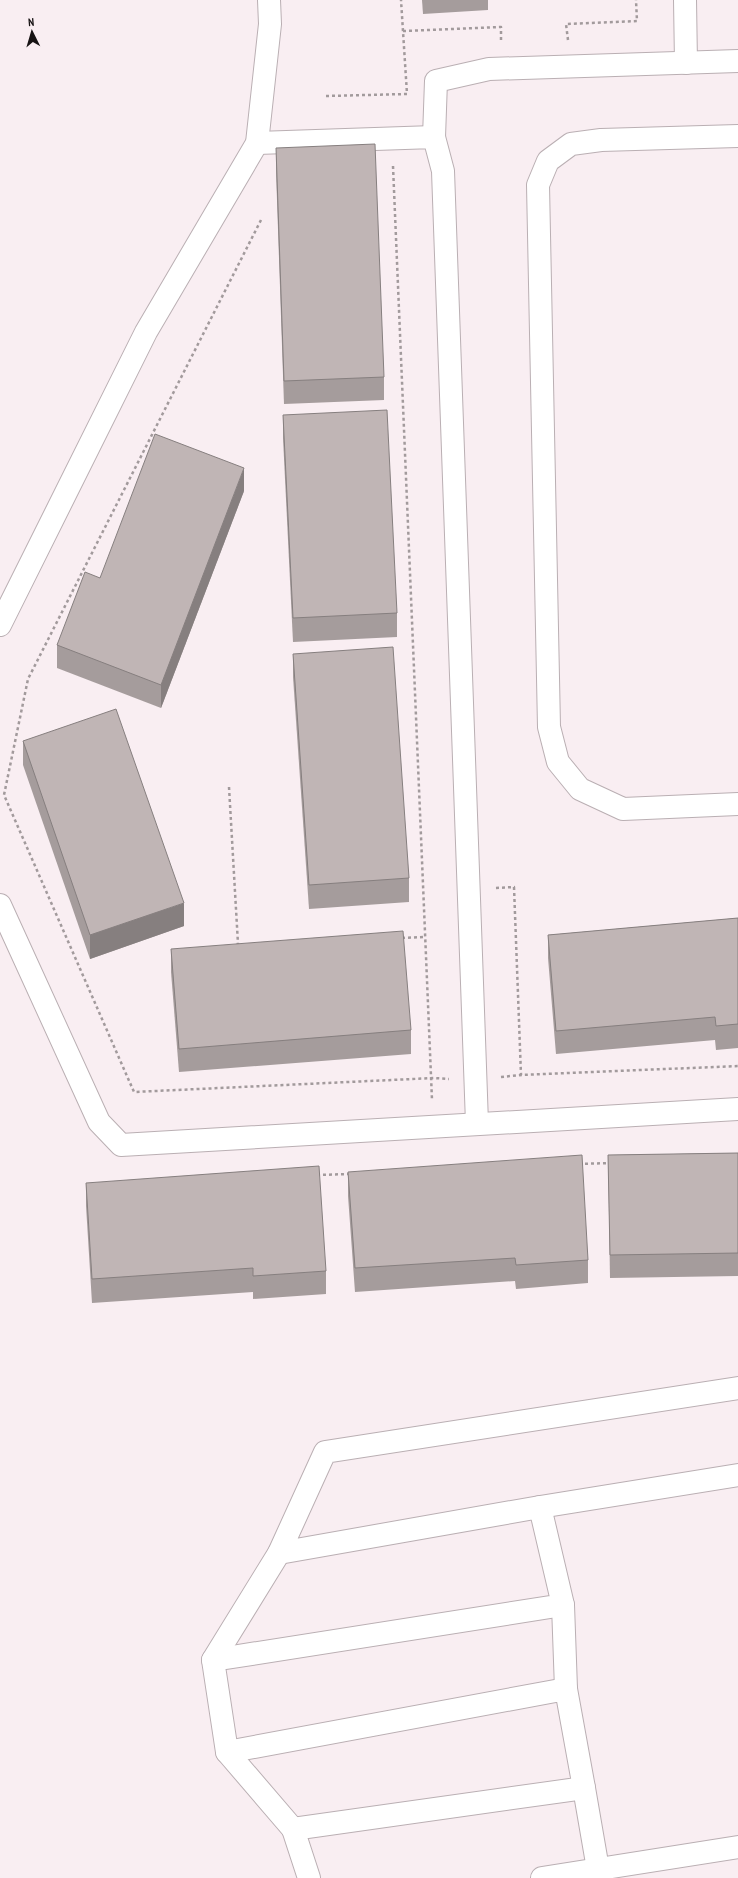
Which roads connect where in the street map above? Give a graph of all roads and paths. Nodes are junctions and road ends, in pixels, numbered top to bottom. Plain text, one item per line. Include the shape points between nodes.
1 (269, 0) edge
2 (401, 0) edge
3 (636, 0) edge
4 (685, 0) edge
5 (403, 32) junction
6 (502, 45) dead end
7 (569, 48) dead end
8 (738, 61) edge
9 (686, 63) junction
10 (326, 96) dead end
11 (738, 136) edge
12 (434, 137) junction
13 (257, 143) junction
14 (393, 160) dead end
15 (261, 220) dead end
16 (0, 625) edge
17 (229, 787) dead end
18 (738, 804) edge
19 (494, 888) dead end
20 (0, 905) edge
21 (401, 938) edge
22 (425, 938) junction
23 (246, 943) edge
24 (238, 944) junction
25 (234, 949) edge
26 (738, 1066) edge
27 (521, 1075) junction
28 (495, 1077) dead end
29 (431, 1079) junction
30 (455, 1080) dead end
31 (433, 1105) dead end
32 (738, 1108) edge
33 (477, 1123) junction
34 (611, 1163) edge
35 (571, 1165) edge
36 (358, 1173) edge
37 (311, 1175) edge
38 (738, 1388) edge
39 (738, 1475) edge
40 (540, 1507) junction
41 (279, 1553) junction
42 (564, 1605) junction
43 (213, 1660) junction
44 (566, 1689) junction
45 (227, 1752) junction
46 (584, 1788) junction
47 (293, 1829) junction
48 (738, 1847) edge
49 (598, 1869) junction
50 (309, 1878) edge
51 (542, 1878) edge

1 - 13 lane via 270,24
2 - 5 path
3 - 7 path via 636,21 566,24
4 - 9 lane
5 - 6 path via 501,26
5 - 10 path via 407,94
8 - 9 lane
9 - 12 lane via 489,69 436,81
11 - 18 lane via 601,140 571,144 548,161 538,185 550,727 558,762 580,789 623,809
12 - 13 lane
12 - 33 lane via 442,171
13 - 16 lane via 146,332
14 - 22 path
15 - 29 path via 28,679 4,795 134,1092
17 - 24 path
19 - 27 path via 514,887
20 - 33 lane via 99,1122 121,1145
21 - 22 path
22 - 29 path
23 - 24 path
24 - 25 path
26 - 27 path
27 - 28 path
29 - 30 path
29 - 31 path
32 - 33 lane
34 - 35 path
36 - 37 path
38 - 41 lane via 325,1452
39 - 40 lane
40 - 41 lane
40 - 42 lane
41 - 43 lane
42 - 43 lane
42 - 44 lane
43 - 45 lane
44 - 45 lane
44 - 46 lane
45 - 47 lane
46 - 47 lane
46 - 49 lane
47 - 50 lane
48 - 49 lane
49 - 51 lane

